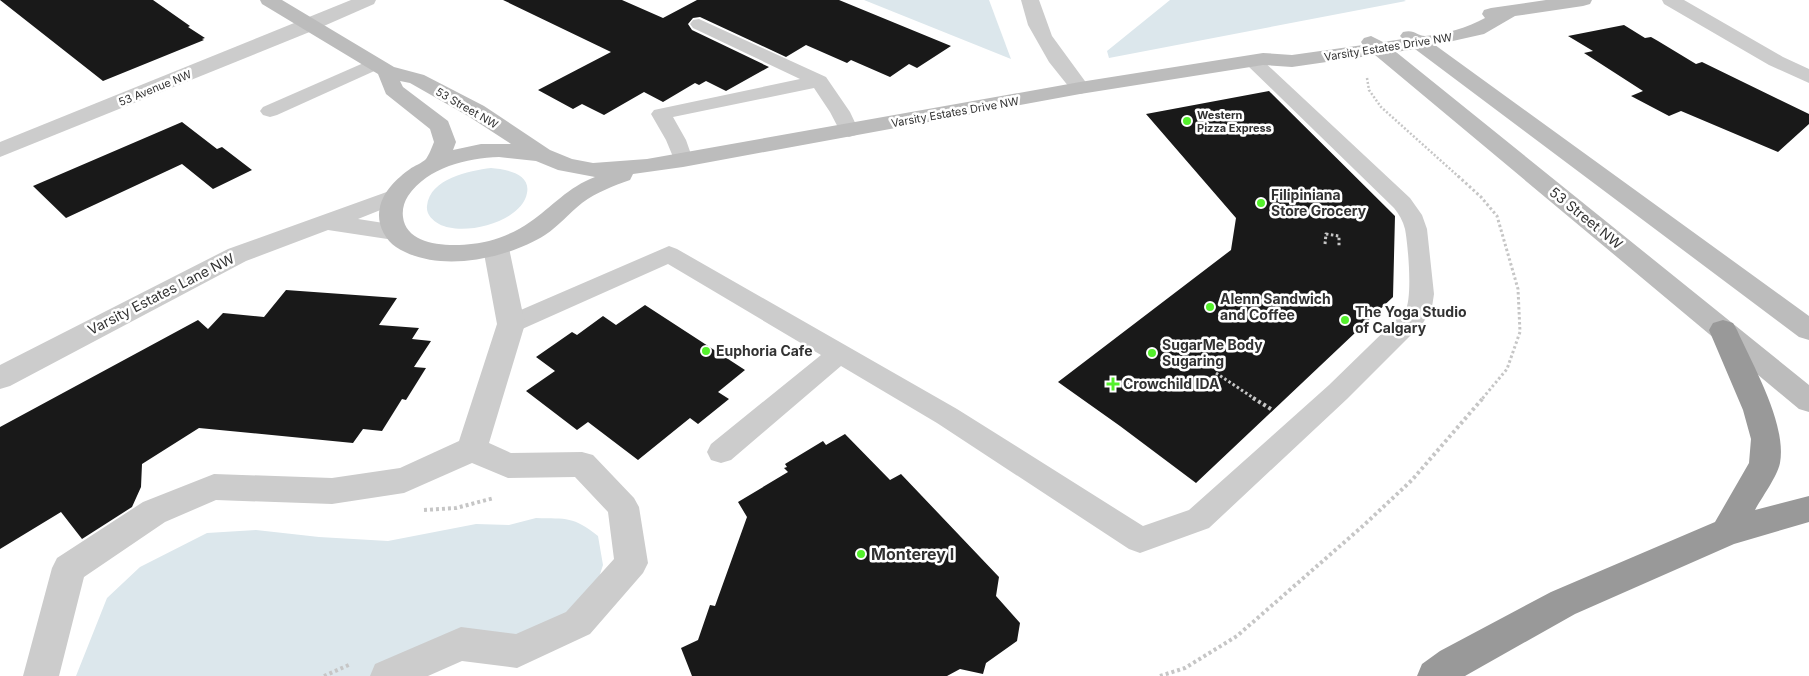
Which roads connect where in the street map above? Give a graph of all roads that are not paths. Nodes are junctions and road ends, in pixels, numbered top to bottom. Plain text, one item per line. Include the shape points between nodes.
1 (269, 0) edge
2 (367, 0) edge
3 (1030, 0) edge
4 (1583, 0) edge
5 (1671, 0) edge
6 (1508, 13) junction
7 (699, 24) dead end
8 (310, 25) junction
9 (1400, 28) junction
10 (1371, 42) junction
11 (1418, 43) junction
12 (1258, 60) junction
13 (381, 67) junction
14 (1809, 77) edge
15 (819, 81) junction
16 (1080, 88) junction
17 (270, 111) dead end
18 (849, 131) junction
19 (0, 150) edge
20 (542, 155) junction
21 (683, 160) junction
22 (435, 164) junction
23 (647, 166) junction
24 (395, 196) junction
25 (328, 222) junction
26 (394, 232) junction
27 (496, 248) junction
28 (511, 324) junction
29 (1723, 330) junction
30 (1809, 330) edge
31 (839, 354) junction
32 (0, 378) edge
33 (1809, 401) edge
34 (472, 449) junction
35 (720, 452) dead end
36 (1809, 509) edge
37 (1727, 532) junction
38 (41, 676) edge
39 (388, 676) edge
40 (1435, 676) edge

1 - 8 street, 53 Street NW
2 - 8 street, 53 Avenue NW
3 - 16 street via 1033,18 1051,52
4 - 6 street, Varsity Estates Drive NW
5 - 14 street
6 - 9 street, Varsity Estates Drive NW
6 - 11 street, Varsity Estates Drive NW via 1477,30
7 - 15 lane
8 - 13 street, 53 Street NW
8 - 19 street, 53 Avenue NW
9 - 10 street, Varsity Estates Drive NW
9 - 11 street
10 - 11 street, Varsity Estates Drive NW
10 - 12 street, Varsity Estates Drive NW via 1292,61
10 - 29 street, 53 Street NW
11 - 30 street
12 - 16 street, Varsity Estates Drive NW
12 - 31 lane via 1411,215 1416,229 1422,294 1414,317 1338,392 1198,519 1140,540 947,416
13 - 17 lane
13 - 20 street, 53 Street NW via 417,80 476,111
13 - 22 street, 53 Street NW via 393,90 440,126 445,142
15 - 18 lane
15 - 21 lane via 660,114 676,140
16 - 18 street, Varsity Estates Drive NW
18 - 21 street, Varsity Estates Drive NW
20 - 22 street via 484,149
20 - 23 street, Varsity Estates Drive NW via 566,165 593,170
21 - 23 street, Varsity Estates Drive NW
22 - 24 street via 411,179
23 - 27 street, Varsity Estates Drive NW via 587,189 538,228
24 - 25 street, Varsity Estates Lane NW
24 - 26 street via 389,214
25 - 26 street, Varsity Estates Lane NW
25 - 32 street, Varsity Estates Lane NW via 237,255
26 - 27 street, Varsity Estates Drive NW via 410,245 431,252 458,254
27 - 28 street
28 - 31 lane via 669,254
28 - 34 street
29 - 33 street, 53 Street NW
29 - 37 highway via 1758,410 1766,439 1764,464
31 - 35 lane
34 - 38 street via 404,480 332,492 214,487 154,512 69,568
34 - 39 street via 508,466 582,464 623,507 631,563 578,623 517,651 461,644
36 - 37 highway
37 - 40 highway via 1564,603

